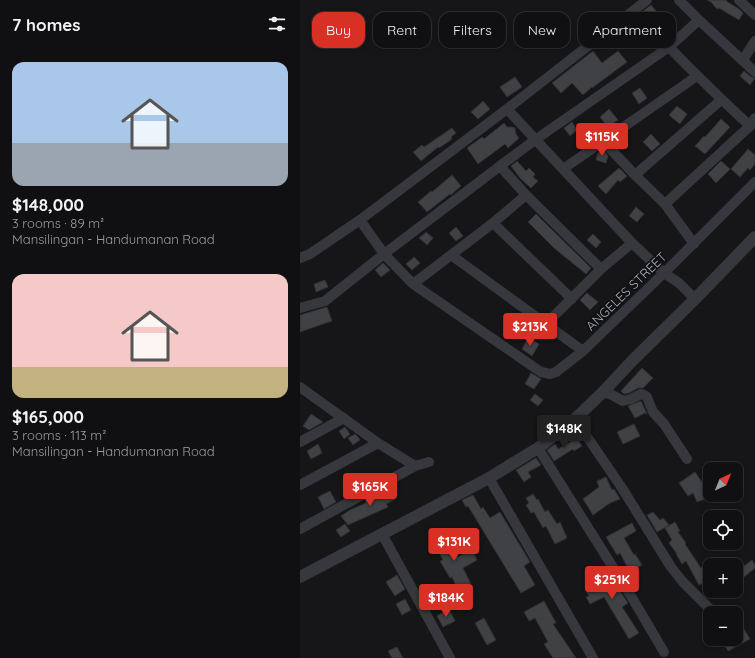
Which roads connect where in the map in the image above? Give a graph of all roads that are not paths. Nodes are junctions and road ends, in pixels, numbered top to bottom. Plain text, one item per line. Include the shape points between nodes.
1 (647, 0) edge
2 (679, 0) edge
3 (739, 0) edge
4 (755, 15) edge
5 (698, 20) junction
6 (676, 40) edge
7 (755, 41) edge
8 (668, 48) edge
9 (670, 48) edge
10 (743, 60) junction
11 (755, 72) edge
12 (696, 76) junction
13 (721, 100) junction
14 (507, 109) junction
15 (752, 122) edge
16 (535, 140) junction
17 (603, 141) junction
18 (500, 166) junction
19 (563, 169) junction
20 (635, 175) junction
21 (755, 182) edge
22 (526, 195) junction
23 (665, 204) junction
24 (360, 220) junction
25 (493, 223) junction
26 (755, 238) edge
27 (632, 243) junction
28 (694, 244) junction
29 (384, 254) junction
30 (451, 256) junction
31 (300, 258) edge
32 (601, 269) junction
33 (664, 273) junction
34 (413, 284) junction
35 (572, 299) junction
36 (695, 299) junction
37 (300, 308) edge
38 (546, 324) junction
39 (582, 351) junction
40 (300, 387) edge
41 (602, 392) junction
42 (344, 418) junction
43 (575, 419) junction
44 (301, 441) edge
45 (378, 442) junction
46 (538, 448) junction
47 (687, 459) dead end
48 (429, 462) dead end
49 (415, 466) junction
50 (489, 478) junction
51 (300, 485) edge
52 (300, 528) edge
53 (382, 534) junction
54 (300, 577) edge
55 (707, 606) edge
56 (664, 652) dead end
57 (450, 658) edge
58 (594, 658) edge

1 - 14 street
2 - 5 street
3 - 4 street
5 - 6 street
5 - 10 street
7 - 10 street
8 - 16 street
9 - 12 street
10 - 11 street
12 - 13 street
12 - 17 street
13 - 15 street
13 - 20 street
14 - 16 street
14 - 24 street
15 - 23 street
16 - 18 street
16 - 19 street
17 - 19 street
17 - 20 street
18 - 22 street
18 - 29 street
19 - 27 street
20 - 23 street
21 - 28 street, ANGELES STREET
22 - 25 street
22 - 32 street
23 - 28 street
24 - 29 street, ANGELES STREET
24 - 31 street
25 - 30 street
25 - 35 street
26 - 36 street
27 - 32 street
27 - 33 street
28 - 33 street, ANGELES STREET
29 - 34 street, ANGELES STREET
29 - 37 street via 325,301
30 - 34 street
30 - 38 street
32 - 35 street
33 - 36 street
33 - 39 street, ANGELES STREET
34 - 39 street, ANGELES STREET via 541,372 556,372
35 - 38 street
36 - 41 street
38 - 39 street
40 - 42 street
41 - 43 street
41 - 47 street via 623,401 641,394 647,397 653,412
42 - 44 street
42 - 45 street
43 - 46 street
43 - 55 street via 671,567
45 - 49 street
45 - 51 street
46 - 50 street
46 - 56 street
48 - 49 street
49 - 52 street
50 - 53 street
50 - 58 street
53 - 54 street
53 - 57 street

